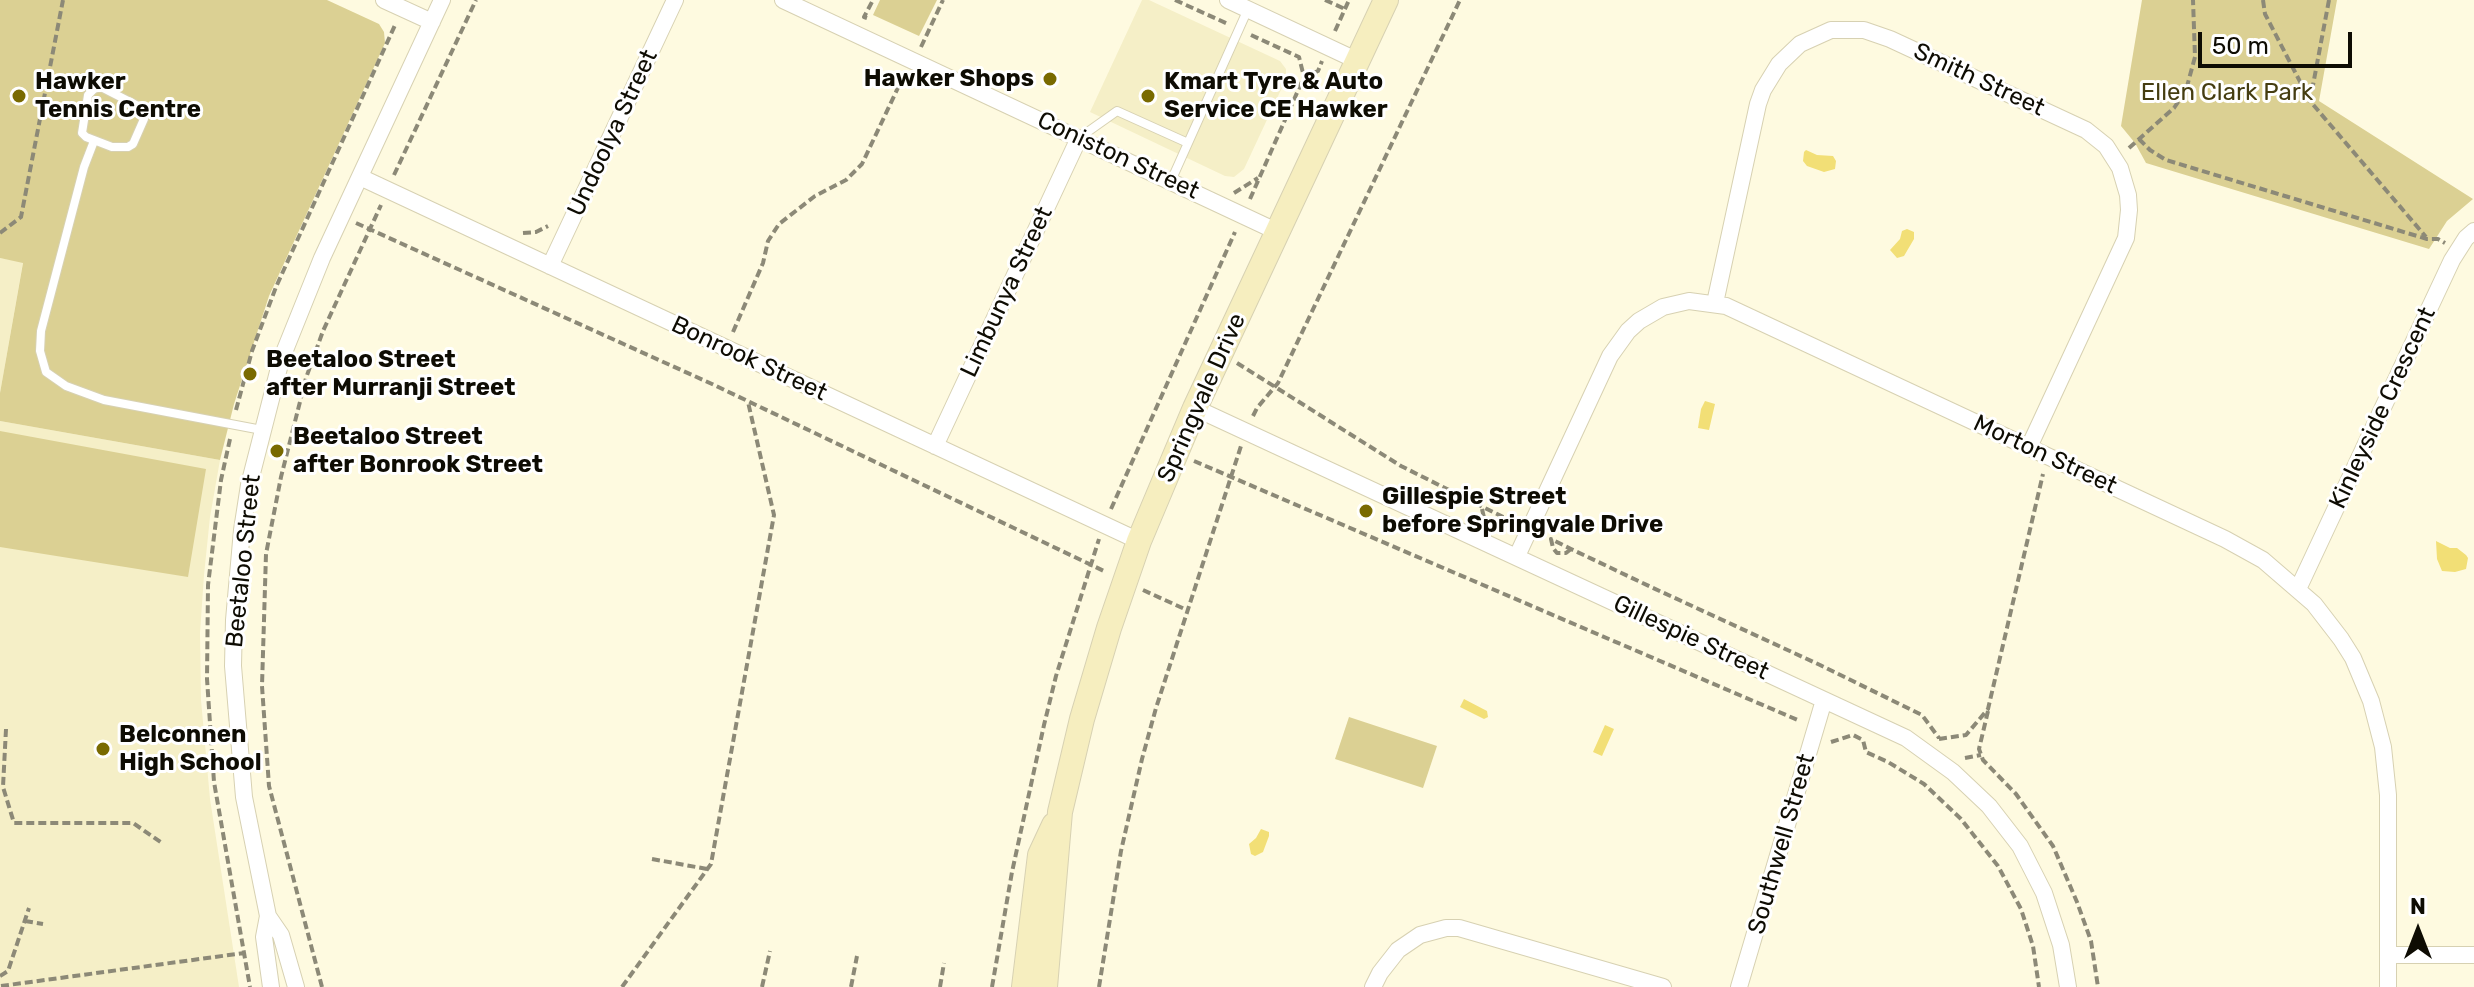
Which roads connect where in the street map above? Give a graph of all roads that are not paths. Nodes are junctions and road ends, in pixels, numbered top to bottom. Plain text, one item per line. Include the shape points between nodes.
1 (384, 0) edge
2 (442, 0) edge
3 (675, 0) edge
4 (783, 0) edge
5 (1228, 0) edge
6 (1386, 0) edge
7 (1248, 9) junction
8 (432, 22) junction
9 (1358, 61) junction
10 (1079, 138) junction
11 (94, 141) junction
12 (1188, 143) junction
13 (360, 177) junction
14 (1171, 181) junction
15 (2474, 231) edge
16 (1278, 232) junction
17 (550, 266) junction
18 (1715, 303) junction
19 (1195, 408) junction
20 (263, 430) junction
21 (935, 446) junction
22 (2029, 447) junction
23 (1139, 541) junction
24 (1517, 556) junction
25 (2298, 589) junction
26 (1824, 700) junction
27 (1060, 812) junction
28 (268, 916) junction
29 (2388, 955) junction
30 (2474, 955) edge
31 (271, 987) edge
32 (296, 987) edge
33 (1024, 987) edge
34 (1045, 987) edge
35 (1373, 987) edge
36 (1663, 987) edge
37 (1739, 987) edge
38 (2068, 987) edge
39 (2388, 987) edge

1 - 8 street
2 - 8 street, Beetaloo Street
3 - 17 street, Undoolya Street
4 - 10 street, Coniston Street
5 - 7 street
6 - 9 main road, Springvale Drive
7 - 9 street
7 - 12 lane
8 - 13 street, Beetaloo Street
9 - 16 main road, Springvale Drive
10 - 12 lane via 1117,111
10 - 14 street, Coniston Street
10 - 21 street, Limbunya Street
11 - 11 lane via 82,133 88,95 94,89 101,87 142,108 144,119 133,144 112,147
11 - 20 lane via 41,331 46,372 104,400
12 - 14 lane
13 - 17 street, Bonrook Street
13 - 20 street, Beetaloo Street via 281,360
14 - 16 street, Coniston Street
15 - 25 street, Kinleyside Crescent via 2458,251
16 - 19 main road, Springvale Drive
17 - 21 street, Bonrook Street
18 - 22 street, Morton Street
18 - 22 street, Smith Street via 1758,104 1779,64 1800,44 1831,30 1864,30 1890,39 2086,130 2106,146 2120,168 2128,195 2126,238
18 - 24 street, Morton Street via 1663,307 1628,331 1610,356
19 - 23 main road, Springvale Drive
19 - 24 street, Gillespie Street
20 - 28 street, Beetaloo Street via 242,530 233,666 244,797
21 - 23 street, Bonrook Street
22 - 25 street, Morton Street via 2225,539 2263,560
23 - 27 main road, Springvale Drive via 1082,719
24 - 26 street, Gillespie Street
25 - 29 street, Morton Street via 2353,658 2383,747
26 - 37 street, Southwell Street
26 - 38 street, Gillespie Street via 1906,738 1989,806 2020,846 2044,893
27 - 33 main road, Springvale Drive via 1040,855
27 - 34 main road, Springvale Drive
28 - 31 street, Beetaloo Street via 264,937
28 - 32 street, Beetaloo Street via 281,935
29 - 30 street
29 - 39 street, Morton Street
35 - 36 street via 1398,950 1420,935 1459,928

